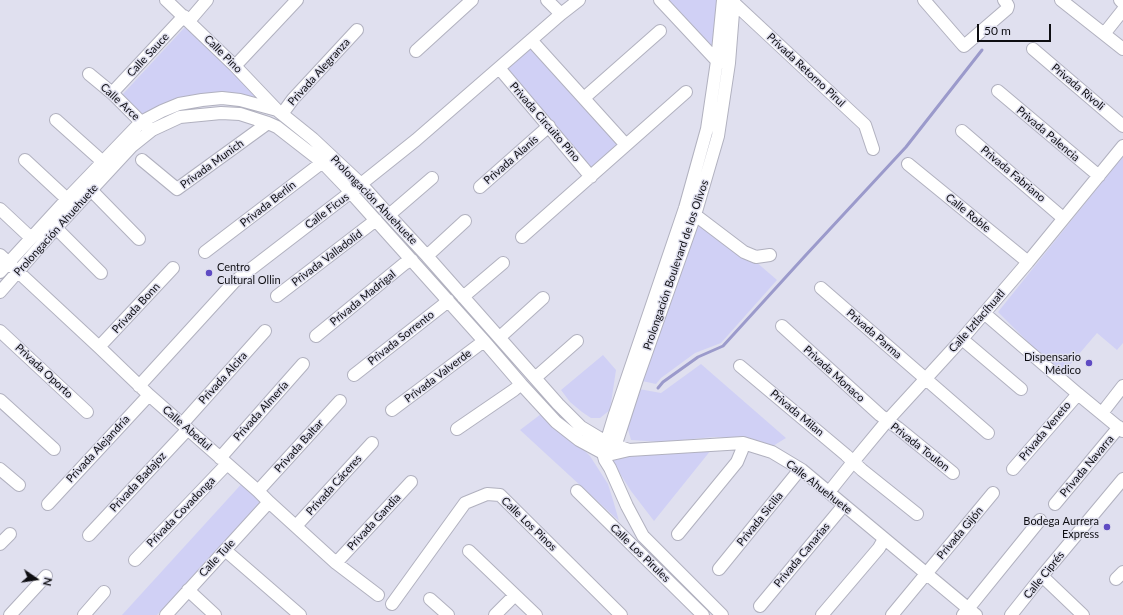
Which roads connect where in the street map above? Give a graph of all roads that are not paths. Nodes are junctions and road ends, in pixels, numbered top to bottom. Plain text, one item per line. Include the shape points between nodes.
1 (166, 0) edge
2 (207, 0) edge
3 (297, 0) edge
4 (472, 0) edge
5 (547, 0) edge
6 (579, 0) edge
7 (660, 0) edge
8 (924, 0) edge
9 (1061, 0) edge
10 (1120, 0) edge
11 (729, 1) edge
12 (1123, 2) edge
13 (1006, 3) edge
14 (1123, 10) edge
15 (561, 14) junction
16 (186, 18) junction
17 (357, 30) dead end
18 (660, 31) dead end
19 (1104, 34) junction
20 (531, 40) junction
21 (1033, 49) dead end
22 (1123, 49) edge
23 (416, 51) dead end
24 (723, 62) junction
25 (235, 66) junction
26 (498, 68) junction
27 (89, 74) dead end
28 (998, 91) dead end
29 (686, 92) dead end
30 (112, 93) junction
31 (588, 94) junction
32 (280, 112) junction
33 (56, 120) dead end
34 (141, 122) junction
35 (266, 125) junction
36 (1123, 126) edge
37 (545, 129) junction
38 (152, 130) junction
39 (962, 131) dead end
40 (630, 142) junction
41 (1123, 146) edge
42 (872, 149) dead end
43 (327, 159) junction
44 (25, 160) dead end
45 (142, 160) dead end
46 (103, 162) junction
47 (908, 164) dead end
48 (1099, 176) junction
49 (432, 178) dead end
50 (588, 180) junction
51 (361, 184) junction
52 (480, 187) dead end
53 (92, 191) junction
54 (351, 192) junction
55 (67, 199) junction
56 (0, 209) edge
57 (690, 211) junction
58 (389, 215) junction
59 (1064, 218) junction
60 (376, 220) junction
61 (465, 221) dead end
62 (56, 228) junction
63 (522, 237) dead end
64 (31, 238) junction
65 (139, 239) dead end
66 (205, 252) dead end
67 (770, 255) dead end
68 (428, 256) junction
69 (412, 260) junction
70 (1028, 262) junction
71 (3, 263) edge
72 (503, 263) dead end
73 (173, 268) dead end
74 (18, 272) junction
75 (101, 273) dead end
76 (821, 288) dead end
77 (0, 292) edge
78 (277, 296) dead end
79 (463, 297) junction
80 (543, 298) dead end
81 (448, 300) junction
82 (984, 313) junction
83 (782, 326) dead end
84 (0, 331) edge
85 (265, 331) dead end
86 (316, 336) dead end
87 (500, 337) junction
88 (962, 339) junction
89 (484, 341) junction
90 (577, 341) dead end
91 (99, 347) junction
92 (303, 364) dead end
93 (740, 366) dead end
94 (354, 375) dead end
95 (535, 378) junction
96 (926, 380) junction
97 (521, 384) junction
98 (139, 386) junction
99 (1123, 386) edge
100 (1020, 389) dead end
101 (1078, 394) junction
102 (148, 395) junction
103 (0, 400) edge
104 (340, 401) dead end
105 (392, 410) dead end
106 (87, 412) dead end
107 (1102, 413) junction
108 (887, 421) junction
109 (185, 427) junction
110 (458, 429) dead end
111 (1121, 429) edge
112 (988, 433) dead end
113 (743, 443) junction
114 (372, 444) dead end
115 (54, 449) dead end
116 (609, 449) junction
117 (223, 461) junction
118 (853, 462) junction
119 (0, 469) edge
120 (1013, 469) dead end
121 (802, 470) junction
122 (953, 473) dead end
123 (1123, 479) edge
124 (412, 482) dead end
125 (19, 486) dead end
126 (258, 491) junction
127 (577, 491) dead end
128 (829, 492) junction
129 (993, 493) dead end
130 (269, 502) junction
131 (48, 504) dead end
132 (1055, 504) dead end
133 (844, 505) junction
134 (917, 514) dead end
135 (1040, 520) dead end
136 (296, 526) junction
137 (10, 534) dead end
138 (678, 534) dead end
139 (89, 535) dead end
140 (884, 539) junction
141 (0, 544) edge
142 (225, 550) junction
143 (469, 550) dead end
144 (135, 560) dead end
145 (336, 563) junction
146 (719, 568) dead end
147 (927, 573) junction
148 (46, 576) dead end
149 (1042, 576) junction
150 (188, 590) junction
151 (104, 592) dead end
152 (378, 595) dead end
153 (515, 595) junction
154 (430, 599) dead end
155 (392, 604) dead end
156 (760, 606) dead end
157 (696, 613) edge
158 (969, 613) edge
159 (10, 615) edge
160 (84, 615) edge
161 (166, 615) edge
162 (215, 615) edge
163 (300, 615) edge
164 (448, 615) edge
165 (495, 615) edge
166 (536, 615) edge
167 (621, 615) edge
168 (722, 615) edge
169 (822, 615) edge
170 (892, 615) edge
171 (1012, 615) edge
172 (1083, 615) edge

1 - 16 street, Calle Pino
2 - 16 street, Calle Sauce
3 - 25 street
4 - 23 street
5 - 15 street
6 - 15 street, Calle Ficus
7 - 24 street
8 - 13 street via 964,46 1007,9
9 - 19 street
10 - 12 street
11 - 24 street, Prolongación Boulevard de los Olivos
11 - 42 street, Privada Retorno Pirul via 865,124
14 - 19 street
15 - 20 street, Calle Ficus
16 - 25 street, Calle Pino
16 - 30 street, Calle Sauce
17 - 32 street, Privada Alegranza
18 - 31 street
19 - 22 street
20 - 26 street, Calle Ficus
20 - 31 street
21 - 36 street, Privada Rivoli
24 - 57 street, Prolongación Boulevard de los Olivos
25 - 32 street, Calle Pino
26 - 37 street, Privada Circuito Pino
26 - 51 street, Calle Ficus
27 - 30 street, Calle Arce
28 - 48 street, Privada Palencia
29 - 40 street
30 - 34 street, Calle Arce
31 - 40 street
32 - 34 street, Prolongación Ahuehuete via 240,100 222,98 179,104
32 - 43 street, Prolongación Ahuehuete via 313,139
33 - 46 street
34 - 38 street, Calle Arce
34 - 46 street, Prolongación Ahuehuete
35 - 38 street, Prolongación Ahuehuete via 240,114 221,113 180,117
35 - 43 street, Prolongación Ahuehuete via 277,127
35 - 45 street, Privada Munich via 177,189
37 - 50 street, Privada Circuito Pino
37 - 52 street, Privada Alanís
38 - 53 street, Prolongación Ahuehuete via 132,146
39 - 59 street, Privada Fabriano
40 - 50 street
41 - 48 street, Calle Iztlacíhuatl
43 - 51 street, Prolongación Ahuehuete
43 - 54 street, Prolongación Ahuehuete
43 - 66 street, Privada Berlín
44 - 55 street
46 - 55 street, Prolongación Ahuehuete
47 - 70 street, Calle Roble
48 - 59 street, Calle Iztlacíhuatl
49 - 58 street
50 - 63 street
51 - 54 street, Calle Ficus
51 - 58 street, Prolongación Ahuehuete
53 - 62 street, Prolongación Ahuehuete
53 - 65 street
54 - 60 street, Prolongación Ahuehuete
54 - 98 street, Calle Ficus via 234,282
55 - 64 street, Prolongación Ahuehuete
56 - 64 street
57 - 67 street via 744,252 756,257
57 - 116 street, Prolongación Boulevard de los Olivos via 614,417
58 - 68 street, Prolongación Ahuehuete
59 - 70 street, Calle Iztlacíhuatl
60 - 69 street, Prolongación Ahuehuete
60 - 78 street, Privada Valladolid
61 - 68 street
62 - 74 street, Prolongación Ahuehuete
62 - 75 street
64 - 71 street, Prolongación Ahuehuete
68 - 79 street, Prolongación Ahuehuete
69 - 81 street, Prolongación Ahuehuete
69 - 86 street, Privada Madrigal
70 - 82 street, Calle Iztlacíhuatl
71 - 74 street, Calle Abedul
72 - 79 street
73 - 91 street, Privada Bonn
74 - 77 street, Prolongación Ahuehuete
74 - 91 street, Calle Abedul
76 - 96 street, Privada Parma
79 - 87 street, Prolongación Ahuehuete
80 - 87 street
81 - 89 street, Prolongación Ahuehuete
81 - 94 street, Privada Sorrento
82 - 88 street, Calle Iztlacíhuatl
82 - 101 street
83 - 108 street, Privada Monaco
84 - 106 street, Privada Oporto
85 - 109 street, Privada Alcira
87 - 95 street, Prolongación Ahuehuete
88 - 96 street, Calle Iztlacíhuatl
88 - 100 street
89 - 97 street, Prolongación Ahuehuete
89 - 105 street, Privada Valverde
90 - 95 street
91 - 98 street, Calle Abedul
92 - 117 street, Privada Almería
93 - 118 street, Privada Milan
95 - 116 street, Prolongación Ahuehuete via 581,427
96 - 108 street, Calle Iztlacíhuatl
96 - 112 street, Privada Parma
97 - 110 street
97 - 116 street, Prolongación Ahuehuete via 556,422 579,440
98 - 102 street, Calle Abedul
99 - 107 street
101 - 107 street
101 - 120 street, Privada Veneto
102 - 109 street, Calle Abedul
102 - 131 street, Privada Alejandría
103 - 115 street
104 - 126 street, Privada Baltar
107 - 111 street
108 - 118 street, Calle Iztlacíhuatl
108 - 122 street, Privada Toulon
109 - 117 street, Calle Abedul
109 - 139 street, Privada Badajoz
111 - 132 street, Privada Navarra
113 - 116 street, Calle Ahuehuete
113 - 121 street, Calle Ahuehuete via 772,452
113 - 138 street via 737,462
114 - 136 street, Privada Cáceres
116 - 168 street via 605,460 643,536
117 - 126 street, Calle Abedul
117 - 144 street, Privada Covadonga
118 - 128 street, Calle Iztlacíhuatl
118 - 134 street, Privada Milan
119 - 125 street
121 - 128 street, Calle Ahuehuete
121 - 146 street, Privada Sicilia
123 - 149 street, Calle Ciprés
124 - 145 street, Privada Gandia
126 - 130 street, Calle Abedul
127 - 157 street, Calle Los Pirules
128 - 133 street, Calle Ahuehuete
129 - 147 street, Privada Gijón
130 - 136 street, Calle Abedul
130 - 142 street, Calle Tule
133 - 140 street, Calle Ahuehuete
133 - 156 street, Privada Canarias
135 - 158 street
136 - 145 street, Calle Abedul
137 - 141 street
140 - 147 street, Calle Ahuehuete
140 - 169 street
142 - 150 street, Calle Tule
142 - 163 street
143 - 153 street
145 - 152 street, Calle Abedul
147 - 158 street, Calle Ahuehuete
147 - 170 street, Privada Gijón
148 - 159 street
149 - 171 street, Calle Ciprés
149 - 172 street
150 - 161 street, Calle Tule
150 - 162 street
151 - 160 street
153 - 165 street
153 - 166 street
154 - 164 street
155 - 167 street, Calle Los Pinos via 465,503 487,494 500,495

